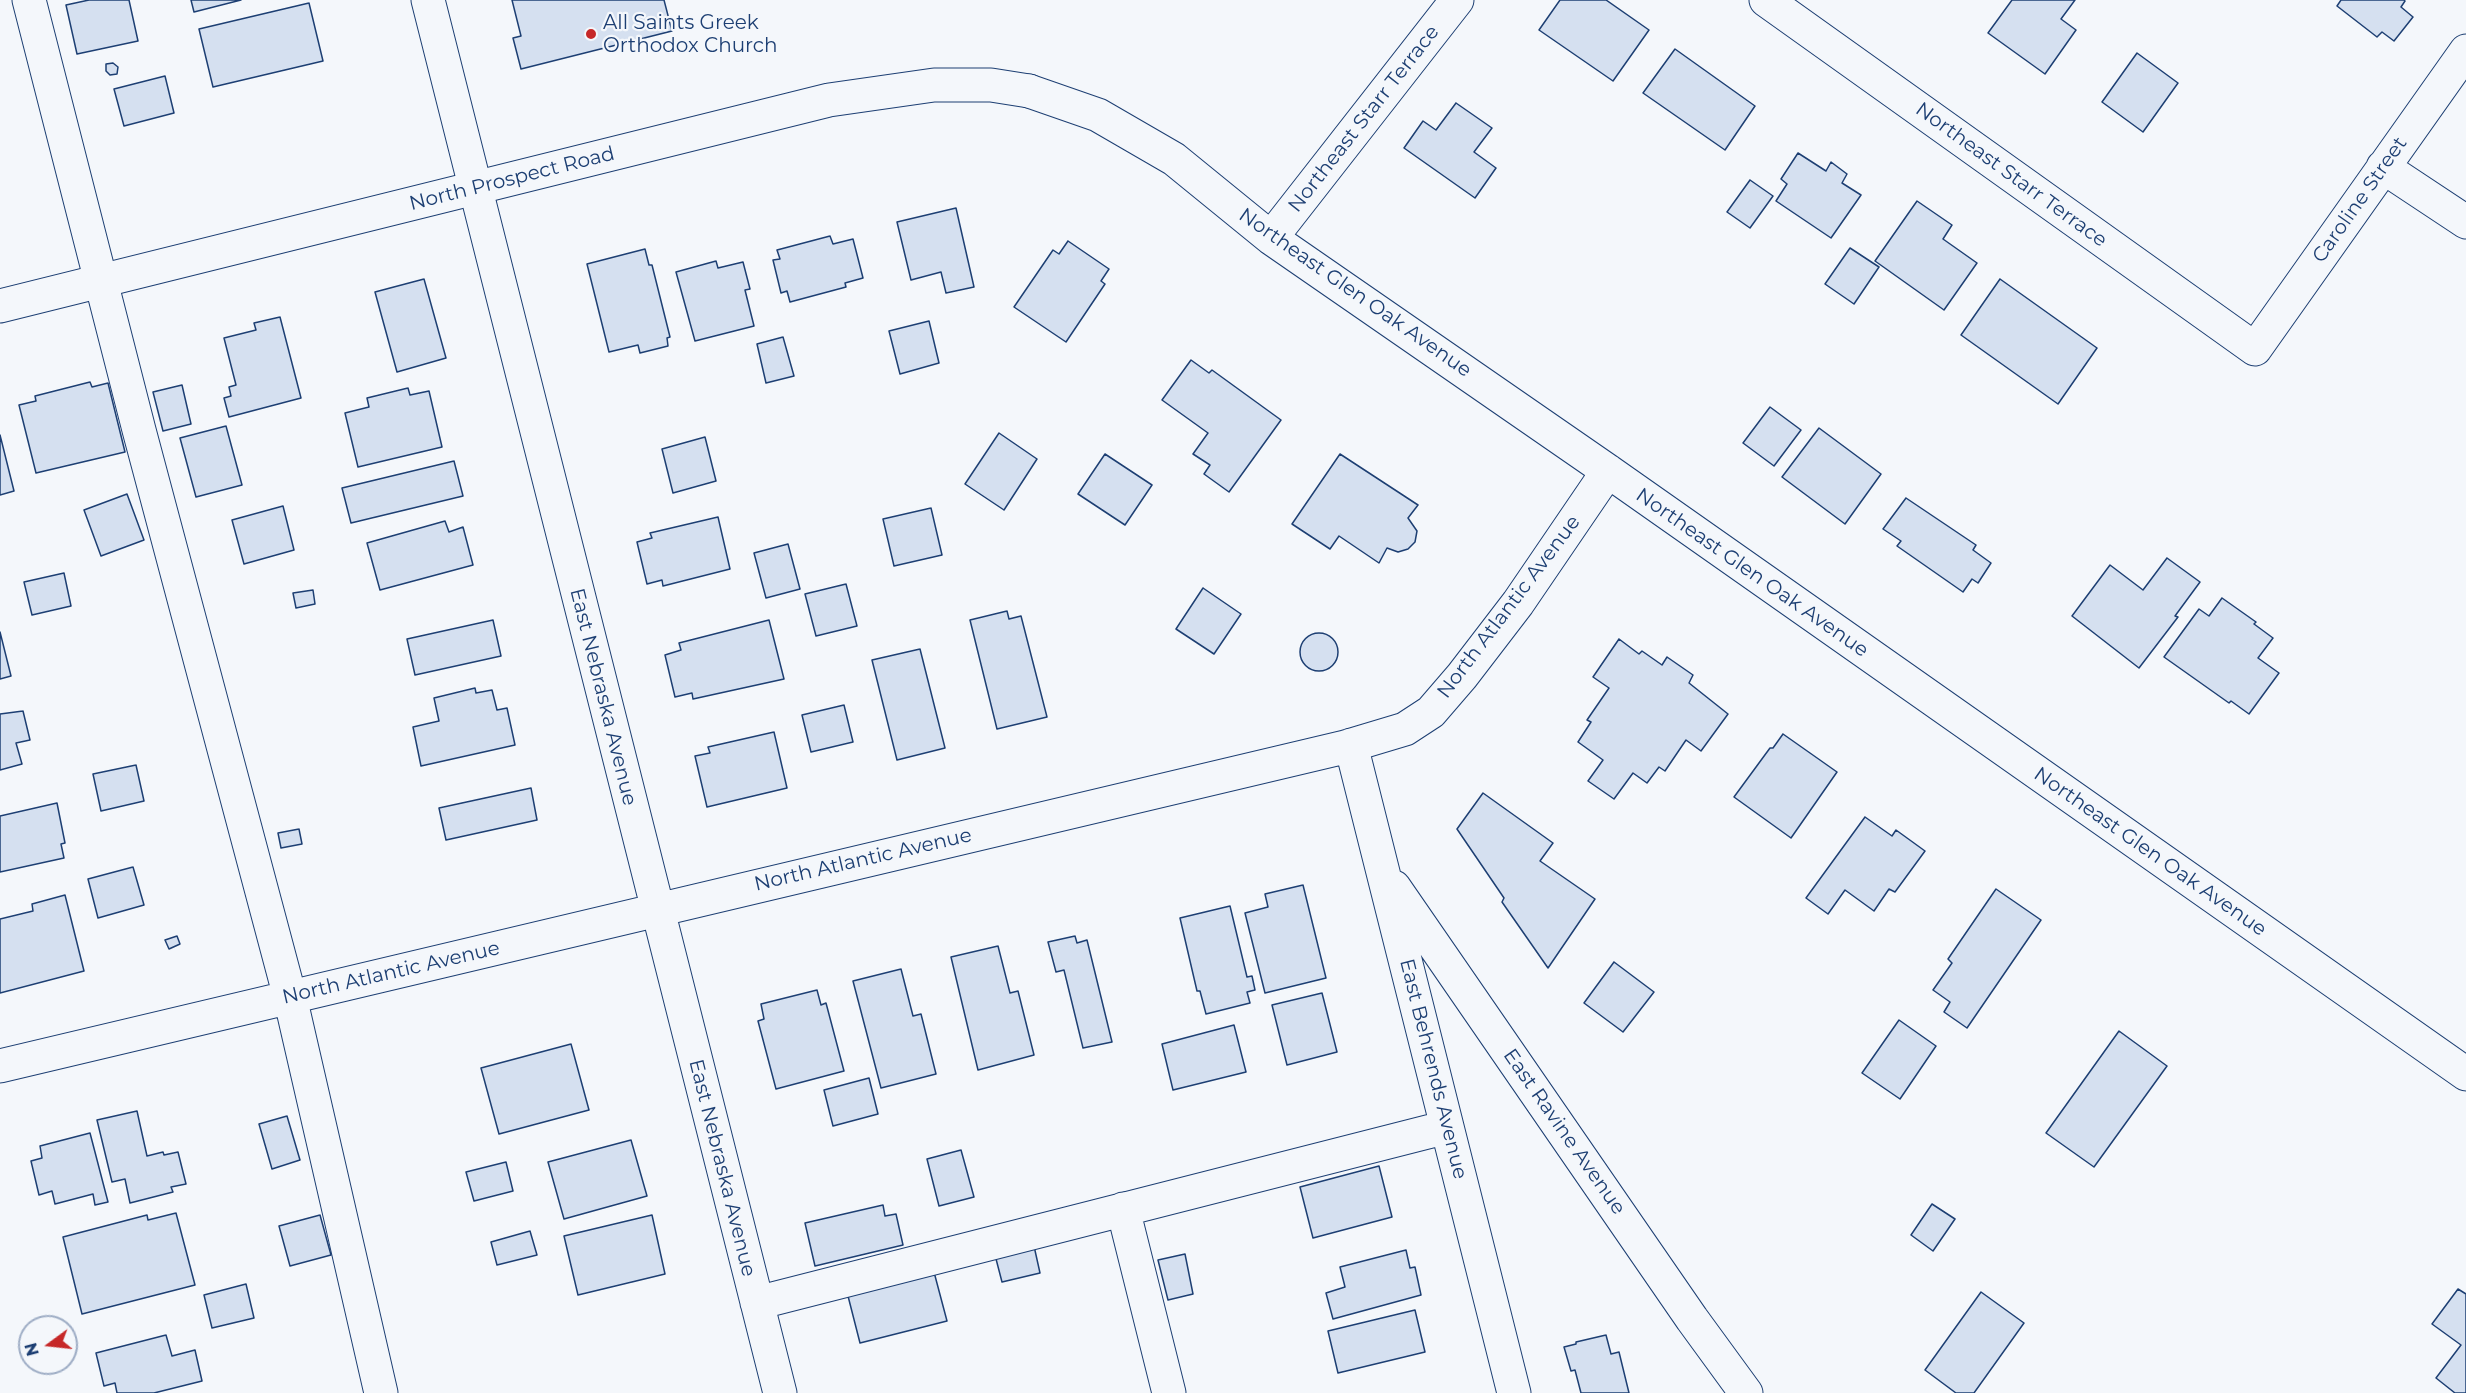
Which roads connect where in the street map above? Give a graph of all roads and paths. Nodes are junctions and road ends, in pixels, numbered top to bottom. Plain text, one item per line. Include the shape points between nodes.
1 (29, 0) edge
2 (428, 0) edge
3 (1457, 0) edge
4 (1766, 0) edge
5 (2466, 51) edge
6 (1029, 91) joint
7 (2383, 167) junction
8 (474, 189) junction
9 (2466, 222) edge
10 (1271, 238) junction
11 (102, 281) junction
12 (0, 306) edge
13 (2255, 349) joint
14 (1608, 471) junction
15 (1351, 745) junction
16 (1383, 871) junction
17 (657, 909) junction
18 (290, 997) junction
19 (0, 1066) edge
20 (2466, 1074) edge
21 (1447, 1127) junction
22 (1123, 1209) junction
23 (757, 1302) junction
24 (381, 1393) edge
25 (780, 1393) edge
26 (1169, 1393) edge
27 (1514, 1393) edge
28 (1746, 1393) edge

1 - 11 street
2 - 8 street, East Nebraska Avenue
3 - 10 street, Northeast Starr Terrace
4 - 13 street, Northeast Starr Terrace
5 - 7 street, Caroline Street
6 - 8 street, North Prospect Road via 991,85 934,85 858,94 784,109
6 - 10 street, Northeast Glen Oak Avenue via 1098,115 1166,153
7 - 9 street
7 - 13 street, Caroline Street
8 - 11 street, North Prospect Road
8 - 17 street, East Nebraska Avenue
10 - 14 street, Northeast Glen Oak Avenue
11 - 12 street, North Prospect Road
11 - 18 street
14 - 15 street, North Atlantic Avenue via 1518,603 1431,712 1405,729
14 - 20 street, Northeast Glen Oak Avenue
15 - 16 street, East Behrends Avenue
15 - 17 street, North Atlantic Avenue
16 - 21 street, East Behrends Avenue
16 - 28 street, East Ravine Avenue
17 - 18 street, North Atlantic Avenue
17 - 23 street, East Nebraska Avenue
18 - 19 street, North Atlantic Avenue
18 - 24 street
21 - 22 street
21 - 27 street, East Behrends Avenue
22 - 23 street
22 - 26 street
23 - 25 street, East Nebraska Avenue

